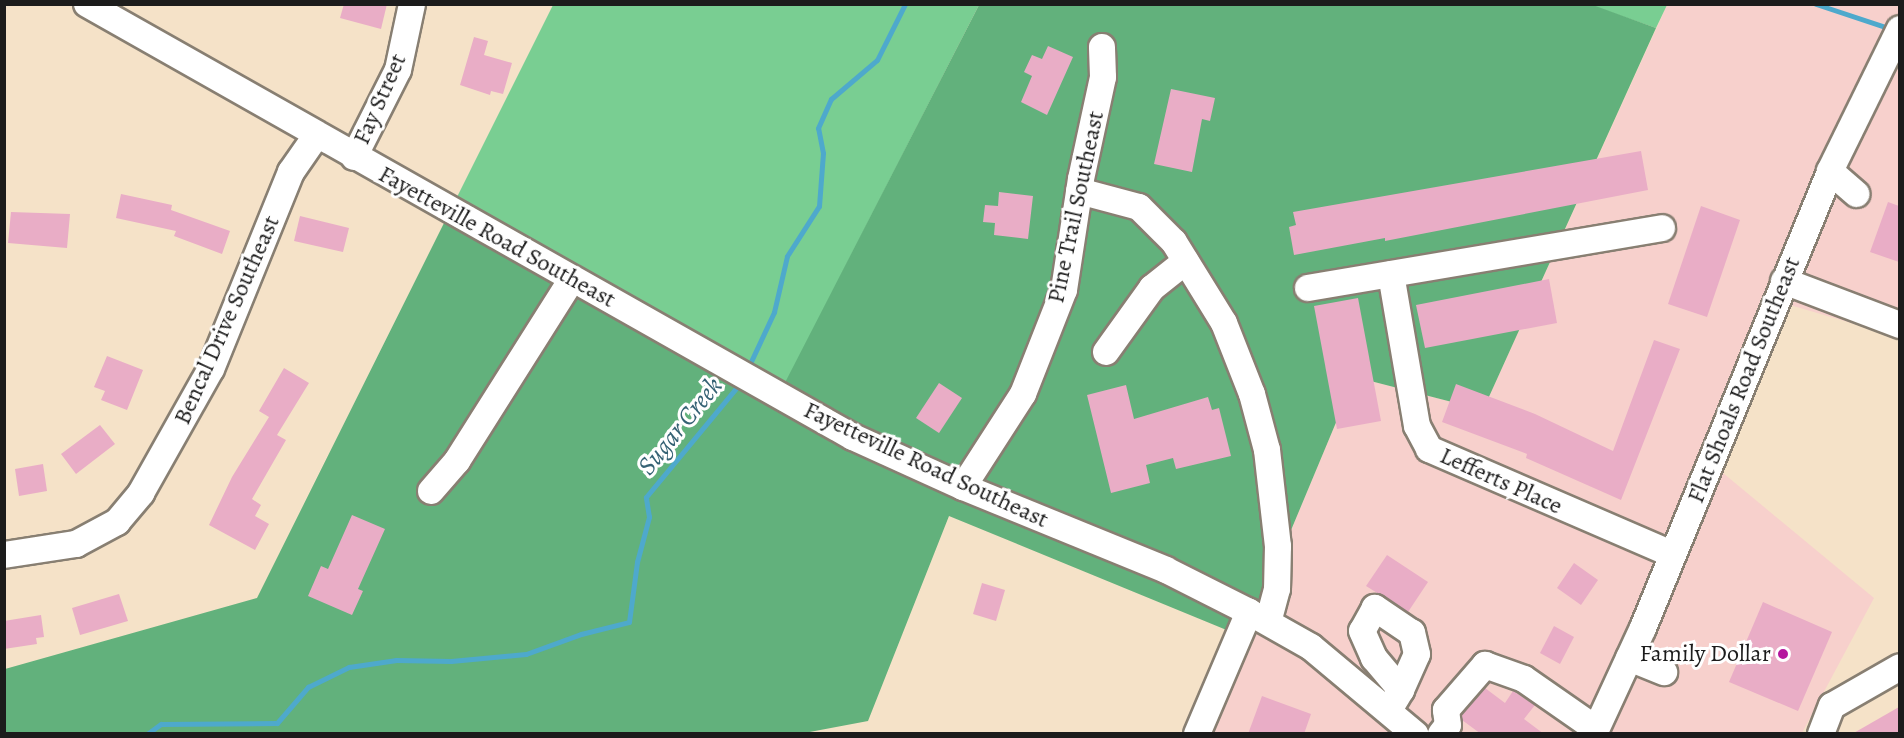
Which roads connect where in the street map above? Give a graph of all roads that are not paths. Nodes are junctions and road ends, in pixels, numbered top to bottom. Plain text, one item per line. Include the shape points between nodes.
1 (87, 4) edge
2 (412, 4) edge
3 (1899, 29) edge
4 (1102, 48) dead end
5 (316, 136) junction
6 (354, 157) junction
7 (1830, 171) junction
8 (1079, 191) junction
9 (1856, 194) dead end
10 (1662, 228) dead end
11 (1186, 261) junction
12 (1391, 274) junction
13 (572, 279) junction
14 (1784, 281) junction
15 (1308, 288) dead end
16 (1899, 325) edge
17 (1106, 352) dead end
18 (963, 487) junction
19 (431, 491) dead end
20 (1672, 554) junction
21 (4, 555) edge
22 (1258, 617) junction
23 (1629, 658) junction
24 (1899, 667) edge
25 (1664, 672) dead end
26 (1449, 731) edge
27 (1595, 731) edge
28 (1197, 734) edge
29 (1415, 734) edge
30 (1821, 734) edge

1 - 5 street, Fayetteville Road Southeast
2 - 6 street, Fay Street via 398,70
3 - 7 street, Flat Shoals Road Southeast
4 - 8 street, Pine Trail Southeast via 1103,77
5 - 6 street, Fayetteville Road Southeast
5 - 21 street, Bencal Drive Southeast via 291,172 211,369 141,493 117,522 76,544
6 - 13 street, Fayetteville Road Southeast
7 - 9 street
7 - 14 street, Flat Shoals Road Southeast
8 - 11 street via 1139,207 1174,242
8 - 18 street, Pine Trail Southeast via 1064,290 1023,394
10 - 12 street
11 - 17 street via 1152,288
11 - 22 street via 1224,322 1252,394 1267,450 1278,546 1277,589
12 - 15 street
12 - 20 street, Lefferts Place via 1417,426 1429,449
13 - 18 street, Fayetteville Road Southeast via 853,437
13 - 19 street via 457,461
14 - 16 street
14 - 20 street, Flat Shoals Road Southeast
18 - 22 street, Fayetteville Road Southeast via 1167,570
20 - 23 street, Flat Shoals Road Southeast
22 - 28 street
22 - 29 street, Fayetteville Road Southeast via 1395,700
23 - 25 street
23 - 27 street, Flat Shoals Road Southeast
24 - 30 street via 1832,706
26 - 27 street via 1446,710 1485,665 1524,679

